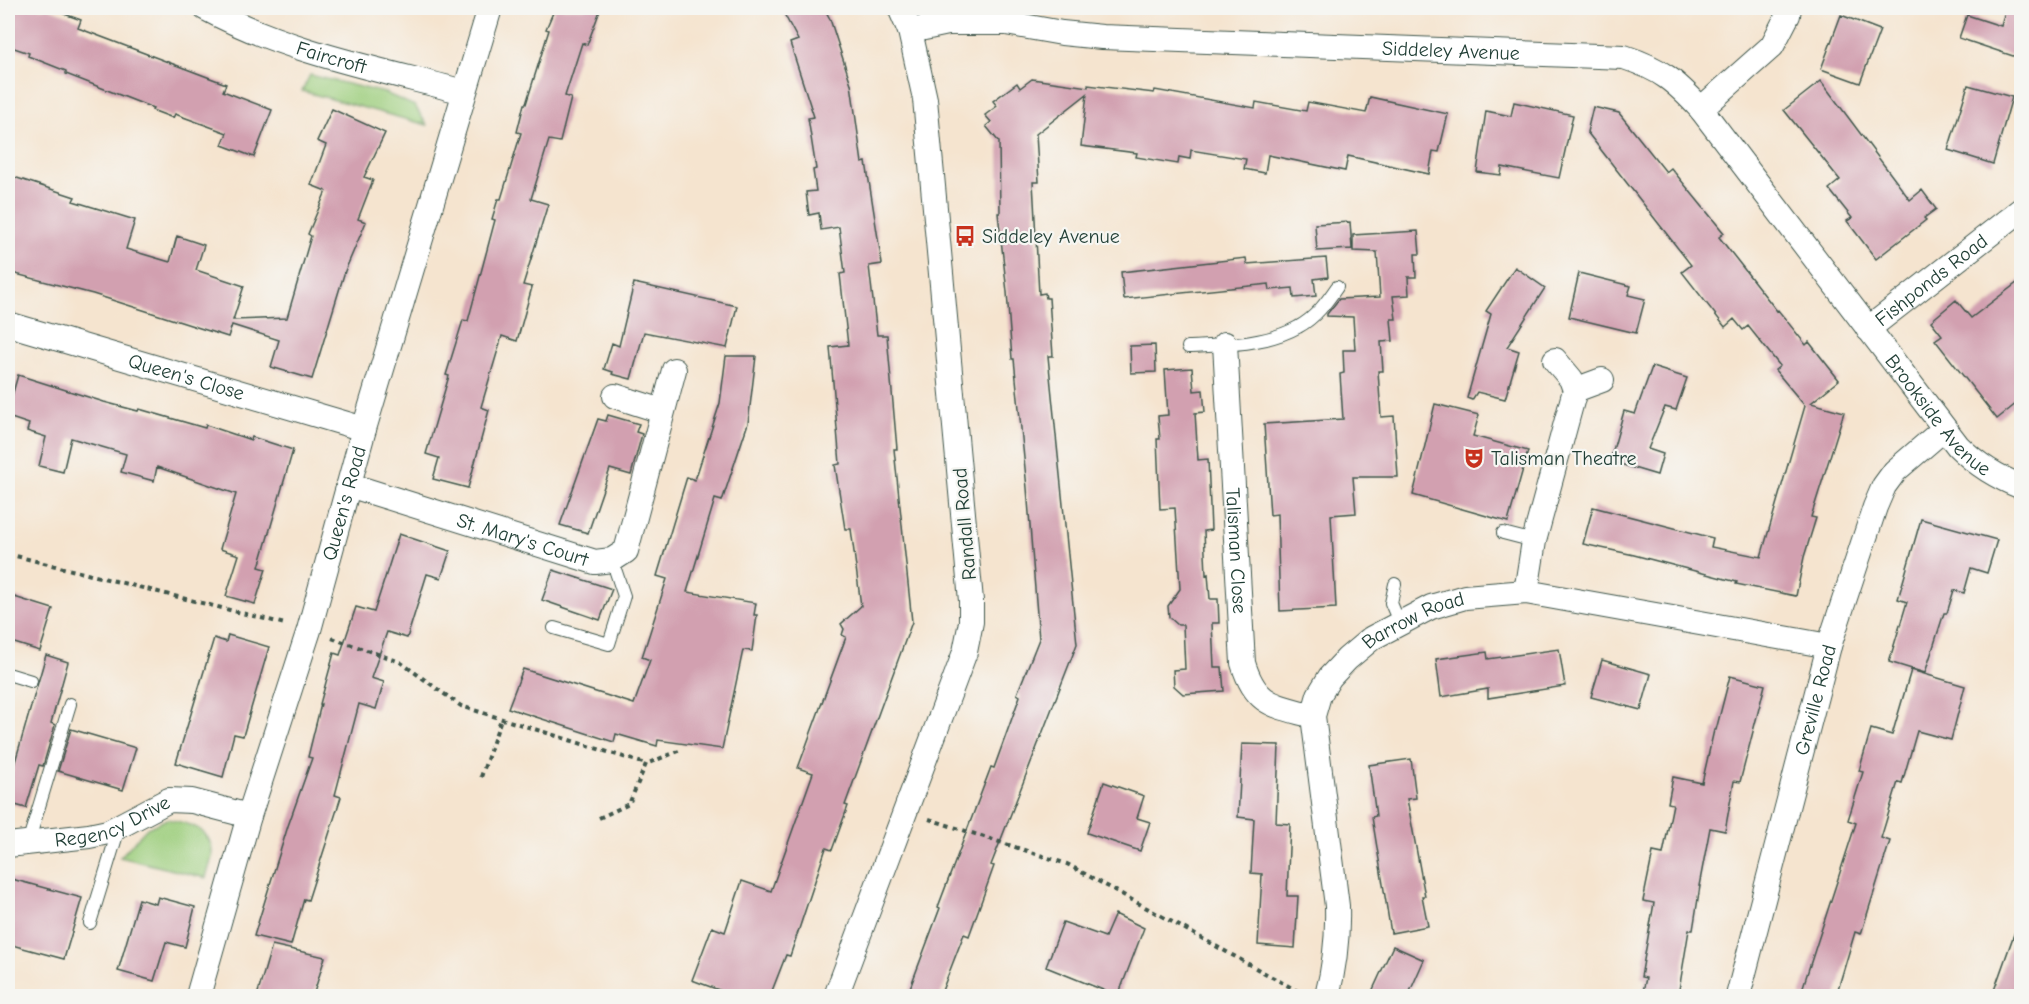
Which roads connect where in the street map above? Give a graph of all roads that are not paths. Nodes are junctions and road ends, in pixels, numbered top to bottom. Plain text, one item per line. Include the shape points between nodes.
1 (206, 8) edge
2 (490, 8) edge
3 (900, 8) edge
4 (1789, 8) edge
5 (910, 31) junction
6 (464, 92) junction
7 (1701, 109) junction
8 (2022, 209) edge
9 (1337, 287) dead end
10 (8, 324) edge
11 (1868, 329) junction
12 (1225, 344) junction
13 (1188, 347) dead end
14 (1555, 360) dead end
15 (674, 370) dead end
16 (1602, 380) dead end
17 (1575, 390) junction
18 (615, 396) dead end
19 (662, 411) junction
20 (364, 429) junction
21 (1944, 429) junction
22 (349, 485) junction
23 (2022, 487) edge
24 (1503, 533) dead end
25 (1534, 541) junction
26 (612, 560) junction
27 (1395, 584) dead end
28 (1526, 592) junction
29 (1399, 622) junction
30 (555, 628) dead end
31 (1829, 646) junction
32 (8, 674) edge
33 (31, 681) dead end
34 (70, 704) dead end
35 (1313, 716) junction
36 (249, 816) junction
37 (119, 827) junction
38 (18, 844) edge
39 (90, 922) dead end
40 (198, 996) edge
41 (836, 996) edge
42 (1327, 996) edge
43 (1738, 996) edge

1 - 6 street, Faircroft via 310,51
2 - 6 street, Queen's Road
3 - 5 street, Randall Road
4 - 7 street via 1772,46
5 - 7 street, Siddeley Avenue via 948,23 1006,23 1102,37 1624,57 1667,76
5 - 41 street, Randall Road via 925,99 933,175 971,622 965,651
6 - 20 street, Queen's Road
7 - 11 street, Siddeley Avenue
8 - 11 street, Fishponds Road
9 - 12 lane via 1324,305 1298,327 1271,338
10 - 20 street, Queen's Close
11 - 21 street, Brookside Avenue
12 - 13 lane
12 - 35 street, Talisman Close via 1243,663 1248,679 1265,701
14 - 17 street
15 - 19 street, St. Mary's Court
16 - 17 street
17 - 25 street
18 - 19 street
19 - 26 street, St. Mary's Court via 626,551
20 - 22 street, Queen's Road
21 - 23 street, Brookside Avenue via 1974,462
21 - 31 street, Greville Road via 1895,471 1884,486
22 - 26 street, St. Mary's Court via 594,562
22 - 36 street, Queen's Road via 309,630
24 - 25 lane
25 - 28 street
26 - 30 lane via 624,596 609,644
27 - 29 lane via 1391,603
28 - 29 street, Barrow Road via 1465,597 1431,606
28 - 31 street, Barrow Road
29 - 35 street, Barrow Road via 1372,638 1330,677
31 - 43 street, Greville Road
32 - 33 lane
34 - 38 lane
35 - 42 street, Barrow Road via 1337,906 1335,965
36 - 37 street, Regency Drive via 192,801 169,800
36 - 40 street, Queen's Road
37 - 38 street, Regency Drive via 89,836
37 - 39 lane

